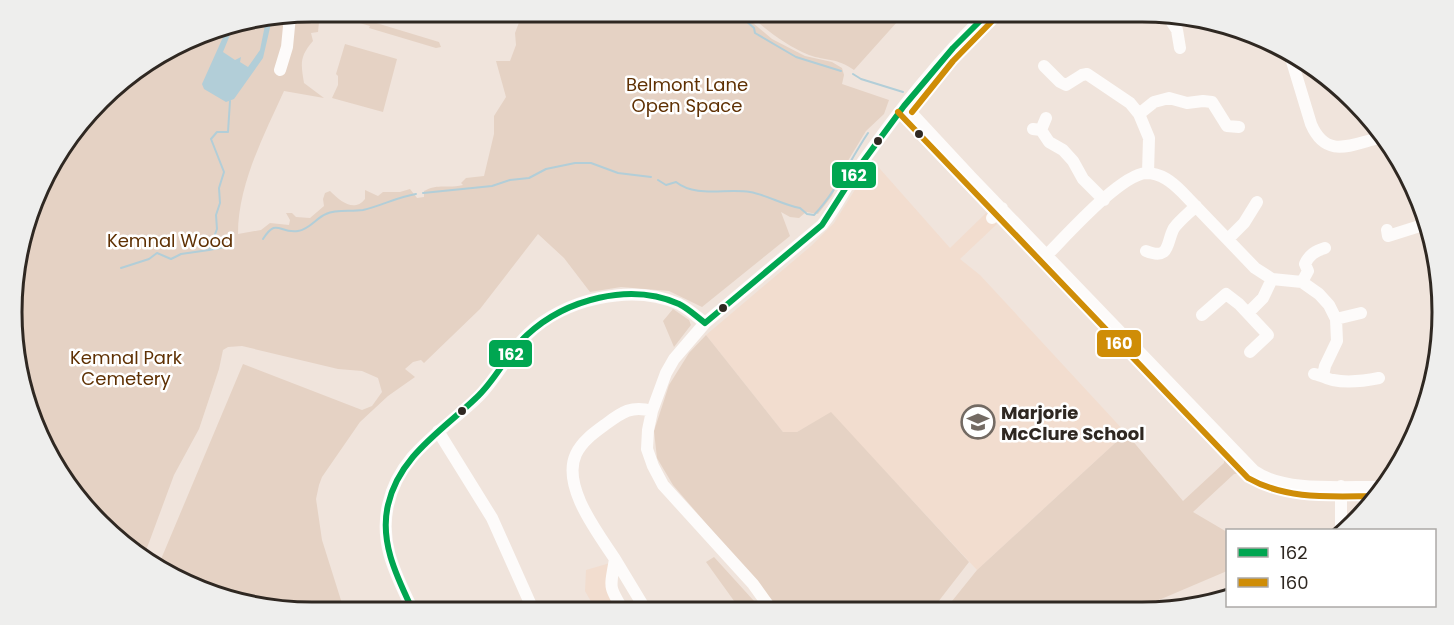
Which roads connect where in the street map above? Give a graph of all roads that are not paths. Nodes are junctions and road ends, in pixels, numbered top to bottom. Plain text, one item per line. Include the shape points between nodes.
1 (979, 22) edge
2 (289, 24) edge
3 (1173, 24) edge
4 (1180, 48) dead end
5 (1293, 65) edge
6 (1044, 66) dead end
7 (280, 70) dead end
8 (905, 106) junction
9 (1139, 114) junction
10 (1040, 126) dead end
11 (1239, 127) dead end
12 (1374, 139) edge
13 (1148, 173) junction
14 (1104, 200) junction
15 (1257, 202) dead end
16 (1196, 206) junction
17 (1002, 208) junction
18 (992, 218) dead end
19 (1418, 226) edge
20 (1388, 236) dead end
21 (1228, 239) junction
22 (1325, 248) dead end
23 (1146, 251) dead end
24 (1047, 255) junction
25 (1272, 279) junction
26 (1302, 282) junction
27 (1248, 313) junction
28 (1361, 313) dead end
29 (1202, 315) dead end
30 (1336, 319) junction
31 (705, 323) junction
32 (1250, 352) dead end
33 (1379, 378) dead end
34 (652, 411) junction
35 (438, 431) junction
36 (1341, 486) junction
37 (1374, 487) edge
38 (1341, 524) edge
39 (615, 559) junction
40 (409, 602) edge
41 (530, 602) edge
42 (618, 602) edge
43 (641, 602) edge
44 (766, 602) edge

1 - 8 street
2 - 7 street
3 - 4 street
5 - 12 street via 1311,124 1323,142 1342,147
6 - 9 street via 1066,85 1082,75 1094,78 1130,102
8 - 17 street
8 - 31 street via 856,171 822,225
9 - 11 street via 1154,102 1169,98 1187,103 1212,102 1227,126
9 - 13 street via 1149,138
10 - 14 street via 1049,142 1063,150
13 - 14 street via 1120,184
13 - 16 street via 1171,181
14 - 24 street
15 - 21 street via 1255,217
16 - 21 street
16 - 23 street via 1175,226 1163,253
17 - 18 street
17 - 24 street
19 - 20 street
21 - 25 street via 1255,268
22 - 26 street via 1308,258 1308,272
24 - 36 street via 1254,471 1285,484
25 - 26 street
25 - 27 street via 1263,298
26 - 30 street via 1319,294
27 - 29 street via 1226,294
27 - 32 street via 1268,335
28 - 30 street
30 - 33 street via 1337,341 1319,375 1331,380
31 - 34 street via 666,373
31 - 35 street via 680,305 654,296 608,296 578,304 533,328 480,395
34 - 39 street via 639,407 614,418 583,444 573,462 574,483 581,501
34 - 44 street via 647,448 663,485
35 - 40 street via 401,472 386,517 389,558
35 - 41 street via 492,518
36 - 37 street
36 - 38 street
39 - 42 street via 610,585
39 - 43 street

